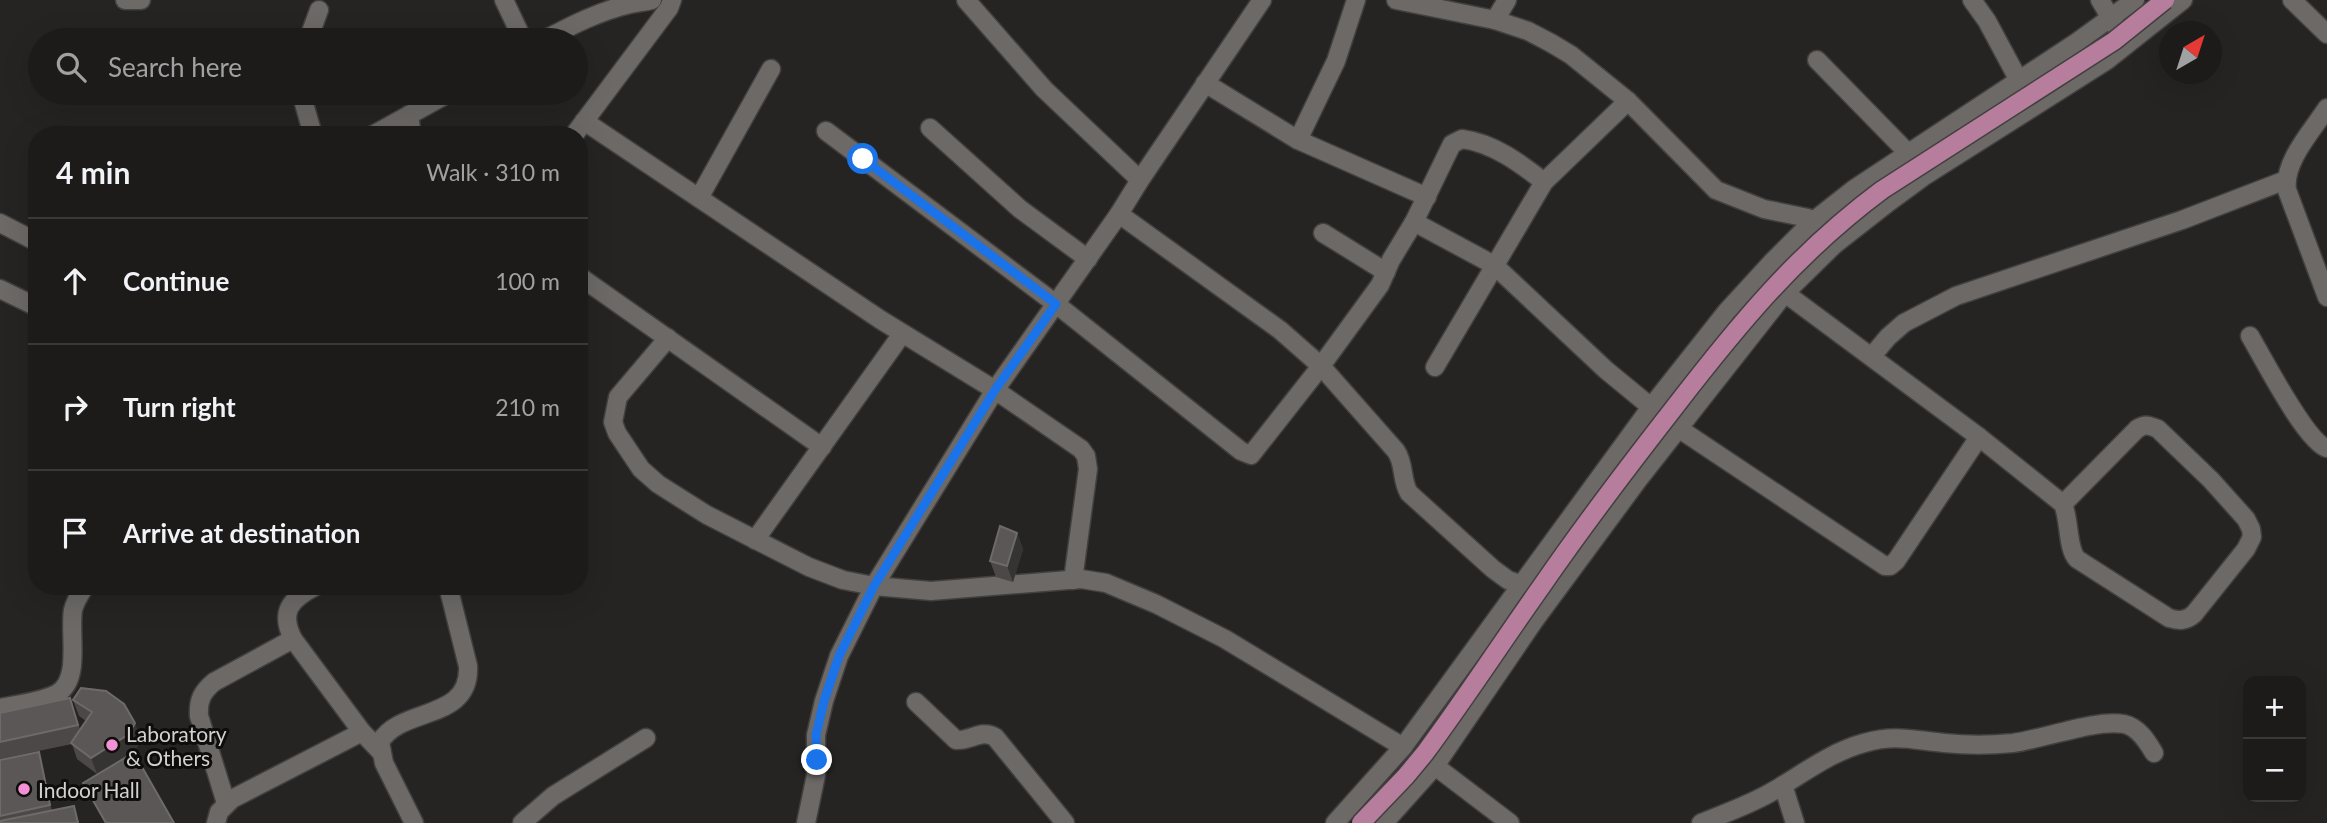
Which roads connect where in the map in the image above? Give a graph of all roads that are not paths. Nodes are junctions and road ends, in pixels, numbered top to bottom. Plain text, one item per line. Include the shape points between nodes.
1 (125, 0) edge
2 (141, 0) edge
3 (504, 0) edge
4 (650, 0) edge
5 (672, 0) edge
6 (965, 0) edge
7 (1262, 0) edge
8 (1356, 0) edge
9 (1398, 0) edge
10 (1507, 0) edge
11 (1972, 0) edge
12 (2100, 0) edge
13 (2135, 0) edge
14 (2165, 0) edge
15 (2183, 0) edge
16 (2293, 0) edge
17 (319, 10) dead end
18 (2111, 19) junction
19 (1495, 20) junction
20 (312, 28) edge
21 (517, 28) edge
22 (566, 28) edge
23 (2327, 34) edge
24 (2128, 45) junction
25 (1817, 60) dead end
26 (771, 69) dead end
27 (2020, 80) junction
28 (1205, 83) junction
29 (1628, 102) junction
30 (304, 105) edge
31 (427, 105) edge
32 (2327, 108) edge
33 (2033, 109) junction
34 (409, 115) junction
35 (310, 126) edge
36 (389, 126) edge
37 (411, 126) edge
38 (580, 126) edge
39 (930, 128) dead end
40 (825, 131) dead end
41 (588, 133) edge
42 (1297, 140) junction
43 (1908, 153) junction
44 (1923, 177) junction
45 (1140, 180) junction
46 (2286, 180) junction
47 (1544, 183) junction
48 (1427, 197) junction
49 (699, 198) junction
50 (1119, 214) junction
51 (1414, 222) junction
52 (1812, 222) junction
53 (0, 223) edge
54 (1323, 233) dead end
55 (28, 237) edge
56 (1834, 245) junction
57 (1088, 259) junction
58 (1494, 265) junction
59 (1385, 272) junction
60 (588, 282) edge
61 (0, 289) edge
62 (1785, 293) junction
63 (2327, 297) edge
64 (28, 303) edge
65 (1056, 304) junction
66 (902, 334) junction
67 (2250, 336) dead end
68 (667, 338) junction
69 (1872, 356) junction
70 (1321, 366) junction
71 (1435, 367) dead end
72 (995, 390) junction
73 (1651, 407) junction
74 (1678, 428) junction
75 (1979, 437) junction
76 (822, 447) junction
77 (2327, 448) edge
78 (2063, 504) junction
79 (755, 540) junction
80 (1073, 580) junction
81 (1522, 585) junction
82 (874, 586) junction
83 (79, 595) edge
84 (301, 595) edge
85 (450, 595) edge
86 (293, 639) junction
87 (916, 702) dead end
88 (0, 708) edge
89 (362, 732) junction
90 (646, 738) dead end
91 (1403, 747) junction
92 (380, 751) junction
93 (2154, 753) dead end
94 (1435, 766) junction
95 (1783, 785) junction
96 (226, 803) junction
97 (216, 823) edge
98 (414, 823) edge
99 (522, 823) edge
100 (806, 823) edge
101 (1065, 823) edge
102 (1335, 823) edge
103 (1361, 823) edge
104 (1384, 823) edge
105 (1510, 823) edge
106 (1701, 823) edge
107 (1795, 823) edge

1 - 2 street
3 - 21 street
4 - 22 street via 600,13
5 - 38 street
6 - 45 street via 1044,89
7 - 28 street
8 - 42 street via 1336,61
9 - 19 street
10 - 19 street
11 - 27 street
12 - 18 street
13 - 18 street
14 - 103 main road, bridge via 2114,41 1882,190 1790,268 1639,453 1425,753
15 - 24 street
16 - 23 street
17 - 20 street
18 - 24 street
18 - 27 street
19 - 29 street via 1528,31 1571,55
24 - 33 street
25 - 43 street
26 - 49 street
27 - 33 street
27 - 43 street
28 - 42 street
28 - 45 street
29 - 47 street
29 - 52 street via 1716,190
30 - 35 street
31 - 34 street
32 - 46 street
33 - 44 street
34 - 36 street
34 - 37 street
39 - 57 street via 1020,209
40 - 65 street
41 - 49 street
42 - 48 street
43 - 44 street
43 - 52 street
44 - 56 street
45 - 50 street
46 - 63 street
46 - 69 street via 1956,296 1904,323
47 - 48 street via 1502,153 1462,139 1449,148
47 - 58 street
48 - 51 street
49 - 66 street
50 - 57 street
50 - 70 street via 1262,316
51 - 58 street
51 - 59 street
52 - 56 street
52 - 73 street via 1727,311
53 - 55 street
54 - 59 street
56 - 62 street
57 - 65 street
58 - 71 street
58 - 73 street
59 - 70 street via 1367,305
60 - 68 street
61 - 64 street
62 - 69 street
62 - 74 street
65 - 70 street via 1251,455
65 - 72 street
66 - 72 street
66 - 76 street
67 - 77 street via 2288,402 2316,442
68 - 76 street
68 - 79 street via 618,397 613,422 617,433 641,469 658,484
69 - 75 street
70 - 81 street via 1396,451 1409,493 1493,569
72 - 80 street via 1072,441 1086,456
72 - 82 street
73 - 81 street
74 - 75 street via 1885,566 1896,561
74 - 94 street via 1542,610
75 - 78 street
76 - 79 street
78 - 78 street via 2077,559 2179,621 2194,614 2252,537 2246,519 2211,480 2150,425 2137,429
79 - 82 street via 826,574
80 - 82 street via 931,591
80 - 91 street via 1115,586 1188,620 1273,666
81 - 91 street
82 - 100 street via 839,656 824,701
83 - 88 street via 73,610 71,674 66,686 57,694
84 - 86 street via 288,610 286,624
85 - 92 street via 468,666 463,691 446,706 386,734
86 - 89 street
86 - 96 street via 214,681 198,704
87 - 101 street via 956,740 983,733 995,737
89 - 92 street
89 - 96 street
90 - 99 street via 553,796
91 - 102 street
92 - 98 street
93 - 95 street via 2138,732 2118,723 2013,743 1946,744 1896,737 1842,750
94 - 104 street
94 - 105 street
95 - 106 street
95 - 107 street
96 - 97 street

